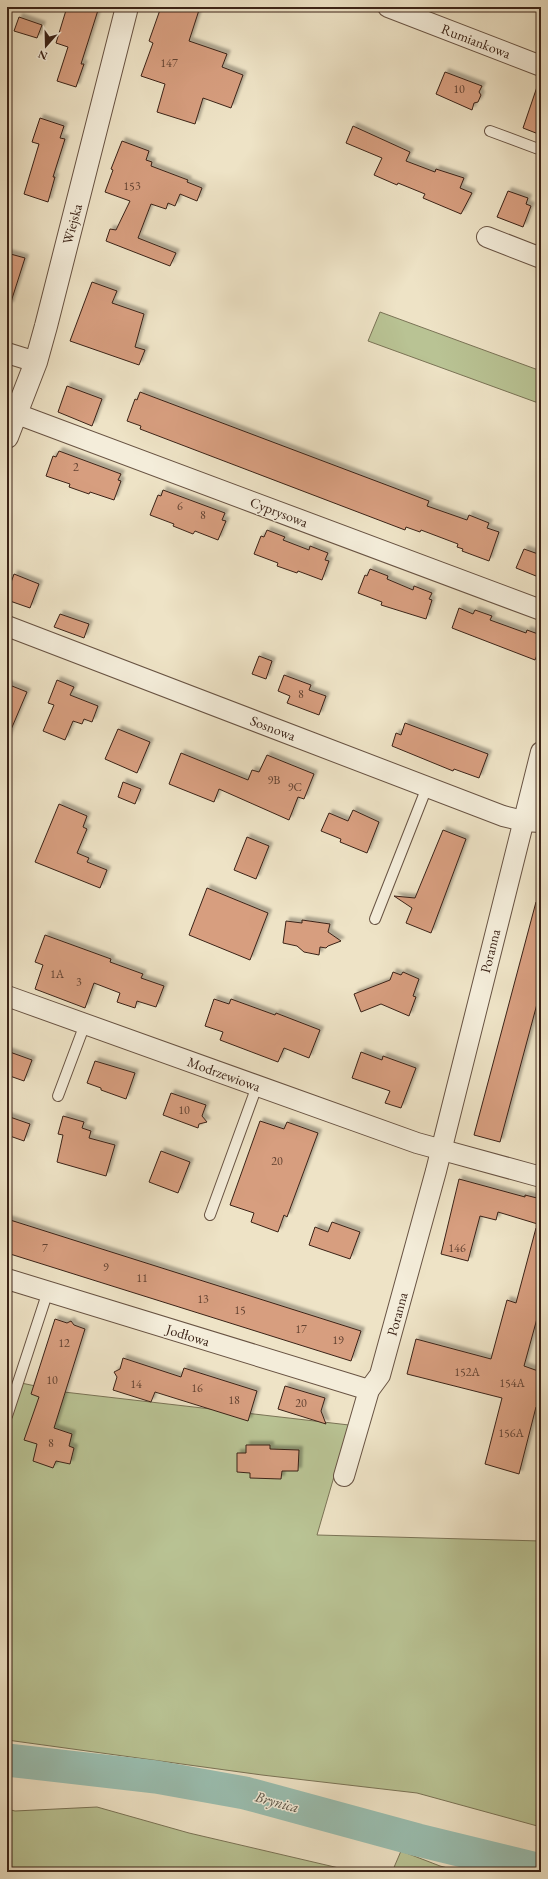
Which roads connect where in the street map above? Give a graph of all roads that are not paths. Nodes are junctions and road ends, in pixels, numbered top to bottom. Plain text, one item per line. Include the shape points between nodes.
1 (127, 7) edge
2 (388, 7) edge
3 (541, 66) edge
4 (490, 131) dead end
5 (541, 150) edge
6 (487, 237) dead end
7 (541, 258) edge
8 (7, 353) edge
9 (36, 362) junction
10 (17, 414) junction
11 (7, 437) edge
12 (541, 610) edge
13 (7, 626) edge
14 (541, 752) edge
15 (427, 787) junction
16 (532, 822) edge
17 (375, 920) dead end
18 (7, 996) edge
19 (85, 1024) junction
20 (257, 1086) junction
21 (58, 1096) dead end
22 (441, 1149) junction
23 (541, 1177) edge
24 (210, 1215) dead end
25 (7, 1278) edge
26 (48, 1291) junction
27 (369, 1390) junction
28 (7, 1416) edge
29 (344, 1476) dead end

1 - 9 street, Wiejska
2 - 3 street, Rumiankowa
4 - 5 lane
6 - 7 street
8 - 9 street
9 - 10 street, Wiejska
10 - 11 street, Wiejska
10 - 12 street, Cyprysowa
13 - 15 street, Sosnowa
14 - 16 street, Poranna
15 - 16 street, Sosnowa via 503,816
15 - 17 lane
16 - 22 street, Poranna
18 - 19 street, Modrzewiowa
19 - 20 street, Modrzewiowa
19 - 21 lane
20 - 22 street, Modrzewiowa via 417,1143
20 - 24 lane
22 - 23 street
22 - 27 street, Poranna via 380,1375
25 - 26 street, Jodłowa
26 - 27 street, Jodłowa
26 - 28 lane
27 - 29 street, Poranna

